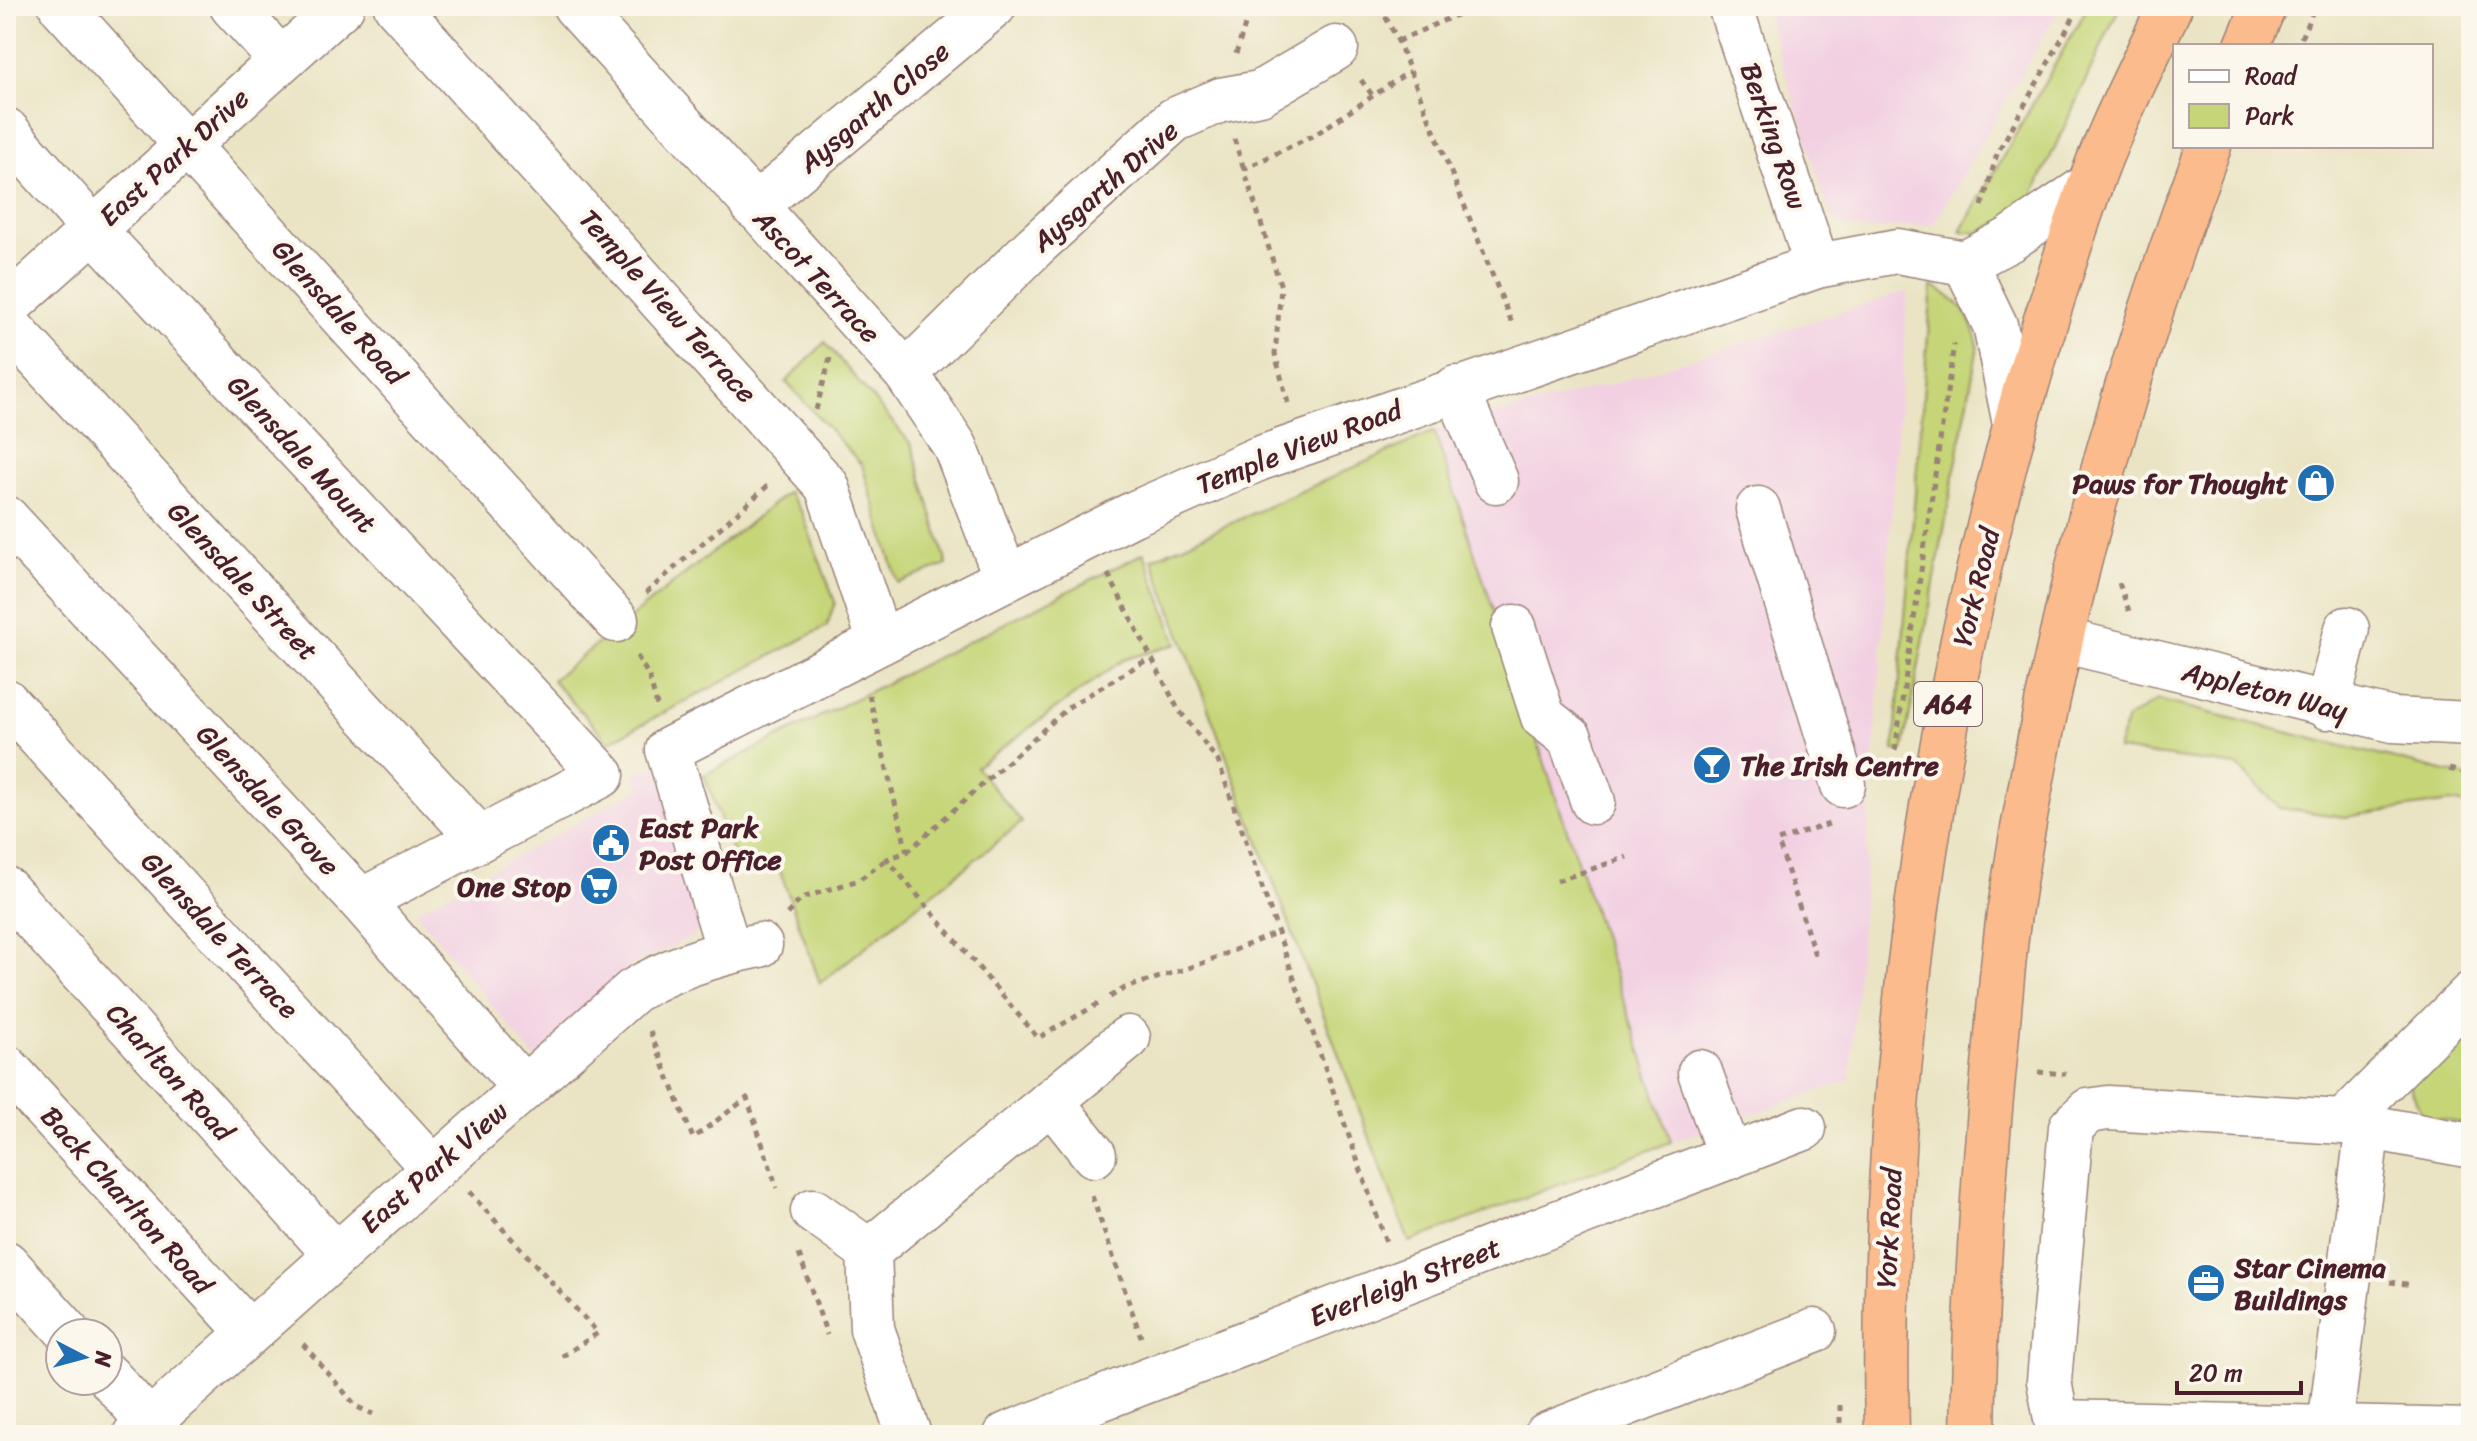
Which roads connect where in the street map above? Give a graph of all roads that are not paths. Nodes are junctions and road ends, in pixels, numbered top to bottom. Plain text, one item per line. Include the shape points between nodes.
1 (61, 6) edge
2 (232, 6) edge
3 (342, 6) edge
4 (396, 6) edge
5 (575, 6) edge
6 (994, 6) edge
7 (1730, 6) edge
8 (2170, 6) edge
9 (2264, 6) edge
10 (2248, 44) edge
11 (1336, 48) dead end
12 (281, 60) junction
13 (6, 130) edge
14 (188, 144) junction
15 (2208, 148) edge
16 (2090, 185) junction
17 (754, 207) junction
18 (93, 229) junction
19 (1965, 263) junction
20 (1817, 266) junction
21 (6, 308) edge
22 (6, 323) edge
23 (906, 373) junction
24 (1456, 388) junction
25 (2015, 424) junction
26 (1496, 481) dead end
27 (1758, 509) dead end
28 (6, 518) edge
29 (1006, 578) junction
30 (616, 620) road end
31 (1514, 627) dead end
32 (2347, 629) dead end
33 (2061, 640) junction
34 (870, 647) junction
35 (6, 701) edge
36 (2327, 707) junction
37 (2471, 724) edge
38 (1593, 802) dead end
39 (1842, 803) road end
40 (480, 839) junction
41 (6, 889) edge
42 (361, 901) junction
43 (744, 948) joint
44 (2471, 994) edge
45 (1128, 1038) dead end
46 (6, 1067) edge
47 (1700, 1072) dead end
48 (524, 1088) junction
49 (1051, 1101) junction
50 (2356, 1124) junction
51 (1804, 1128) dead end
52 (2471, 1146) edge
53 (1094, 1155) road end
54 (1730, 1157) junction
55 (438, 1165) junction
56 (796, 1216) road end
57 (869, 1251) junction
58 (335, 1254) junction
59 (6, 1263) edge
60 (55, 1317) edge
61 (1975, 1317) junction
62 (261, 1321) junction
63 (1814, 1331) dead end
64 (122, 1397) edge
65 (2330, 1427) junction
66 (142, 1428) edge
67 (2058, 1428) edge
68 (2471, 1431) edge
69 (1020, 1433) edge
70 (909, 1435) edge
71 (1546, 1435) edge
72 (1887, 1435) edge
73 (1973, 1435) edge
74 (1993, 1435) edge

1 - 14 street, Glensdale Road
2 - 12 street
3 - 12 street, East Park Drive
4 - 34 street, Temple View Terrace via 827,486
5 - 17 street, Ascot Terrace
6 - 17 street, Aysgarth Close
7 - 20 street, Berking Row
8 - 16 highway, York Road / A64
9 - 10 highway
11 - 23 street, Aysgarth Drive via 1260,93 1221,100 1174,120
12 - 14 street, East Park Drive
13 - 18 street, Glensdale Mount
14 - 18 street, East Park Drive
14 - 30 street, Glensdale Road
15 - 33 highway via 2114,425
16 - 19 street
16 - 25 highway, York Road / A64
17 - 23 street, Ascot Terrace
18 - 21 street, East Park Drive
18 - 40 street, Glensdale Mount via 602,775
19 - 20 street, Temple View Road via 1897,251
19 - 25 street via 1995,325
20 - 24 street, Temple View Road
22 - 40 street, Glensdale Street
23 - 29 street, Ascot Terrace via 955,446
24 - 26 street
24 - 29 street, Temple View Road via 1299,444 1133,514
25 - 72 highway, York Road / A64 via 1951,690 1919,879 1898,1065 1885,1283
27 - 39 street
28 - 42 street, Glensdale Grove
29 - 34 street, Temple View Road
31 - 38 street via 1543,717 1570,738
32 - 36 street
33 - 36 street, Appleton Way
33 - 61 highway via 2009,915
34 - 43 street, Temple View Road via 668,750
35 - 55 street, Glensdale Terrace
36 - 37 street, Appleton Way via 2393,720
40 - 42 street
41 - 58 street, Charlton Road
42 - 48 street, Glensdale Grove
43 - 48 street, East Park View via 657,976 633,991
44 - 50 street
45 - 49 street
46 - 62 street, Back Charlton Road
47 - 54 street
48 - 55 street, East Park View
49 - 53 street
49 - 57 street
50 - 52 street
50 - 65 street
50 - 67 street via 2108,1108 2088,1111 2071,1127 2049,1381
51 - 54 street, Everleigh Street
54 - 69 street, Everleigh Street
55 - 58 street, East Park View
56 - 57 street
57 - 70 street via 872,1329
58 - 62 street, East Park View
59 - 60 street
61 - 73 highway
61 - 74 street
62 - 66 street, East Park View
63 - 71 street
64 - 66 street
65 - 67 street
65 - 68 street

